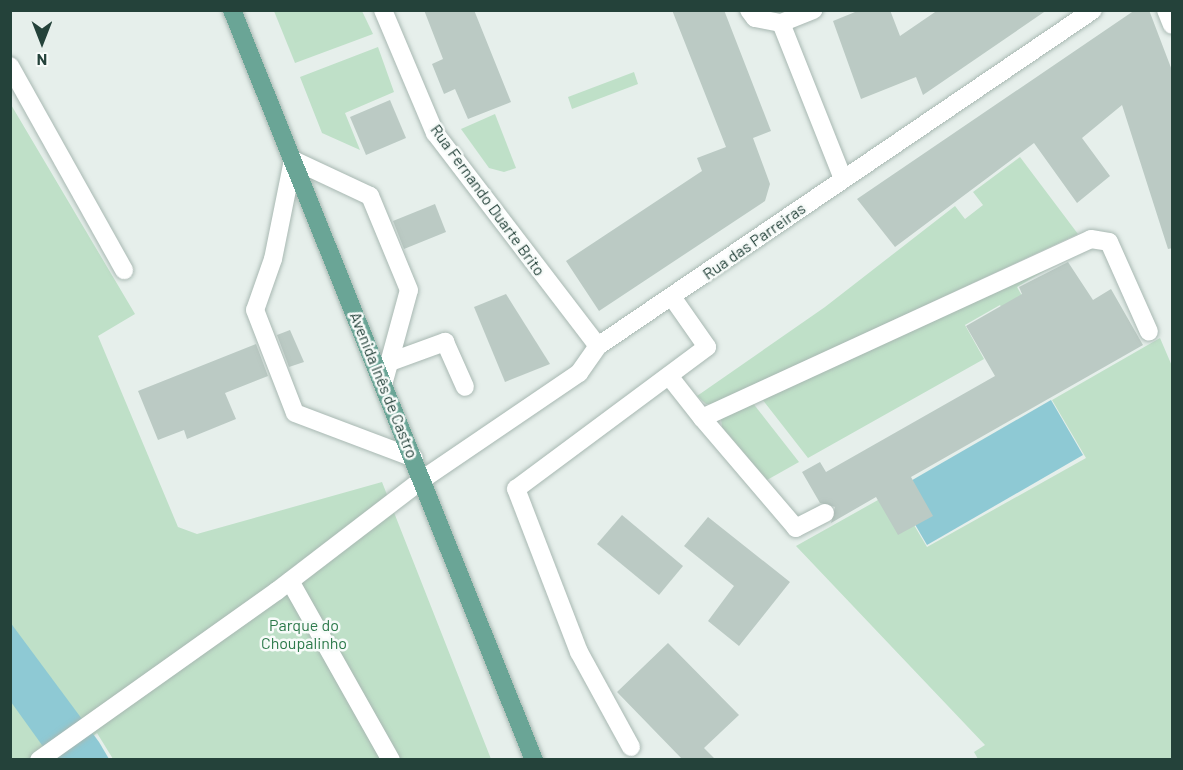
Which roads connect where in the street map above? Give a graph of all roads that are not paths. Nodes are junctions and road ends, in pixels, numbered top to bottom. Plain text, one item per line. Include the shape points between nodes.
1 (232, 10) edge
2 (382, 10) edge
3 (749, 10) edge
4 (814, 10) edge
5 (1093, 10) edge
6 (1166, 10) edge
7 (786, 17) edge
8 (1173, 26) edge
9 (10, 66) edge
10 (293, 160) junction
11 (843, 179) junction
12 (124, 270) dead end
13 (672, 297) junction
14 (1149, 332) dead end
15 (598, 346) junction
16 (390, 362) junction
17 (669, 376) junction
18 (383, 385) junction
19 (465, 387) dead end
20 (702, 418) junction
21 (414, 458) junction
22 (423, 479) junction
23 (825, 513) dead end
24 (290, 581) junction
25 (631, 747) dead end
26 (42, 757) edge
27 (391, 759) edge
28 (534, 759) edge

1 - 10 main road, Avenida Inês de Castro
2 - 15 street, Rua Fernando Duarte Brito via 435,133
3 - 7 street via 755,18
4 - 7 street
5 - 11 street, Rua das Parreiras
6 - 8 street
7 - 11 street
9 - 12 street
10 - 16 street via 370,196 409,290
10 - 18 main road, Avenida Inês de Castro
10 - 21 street via 273,259 255,310 296,413
11 - 13 street, Rua das Parreiras
13 - 15 street, Rua das Parreiras
13 - 17 street via 707,347
14 - 20 street via 1109,242 1091,239
15 - 22 street, Rua das Parreiras via 579,373
16 - 18 street
16 - 19 street via 445,342
17 - 20 street
17 - 25 street via 516,489 579,652
18 - 21 main road, Avenida Inês de Castro
20 - 23 street via 796,528
21 - 22 main road, Avenida Inês de Castro
22 - 24 street, Rua das Parreiras
22 - 28 main road, Avenida Inês de Castro
24 - 26 street, Rua das Parreiras
24 - 27 street

